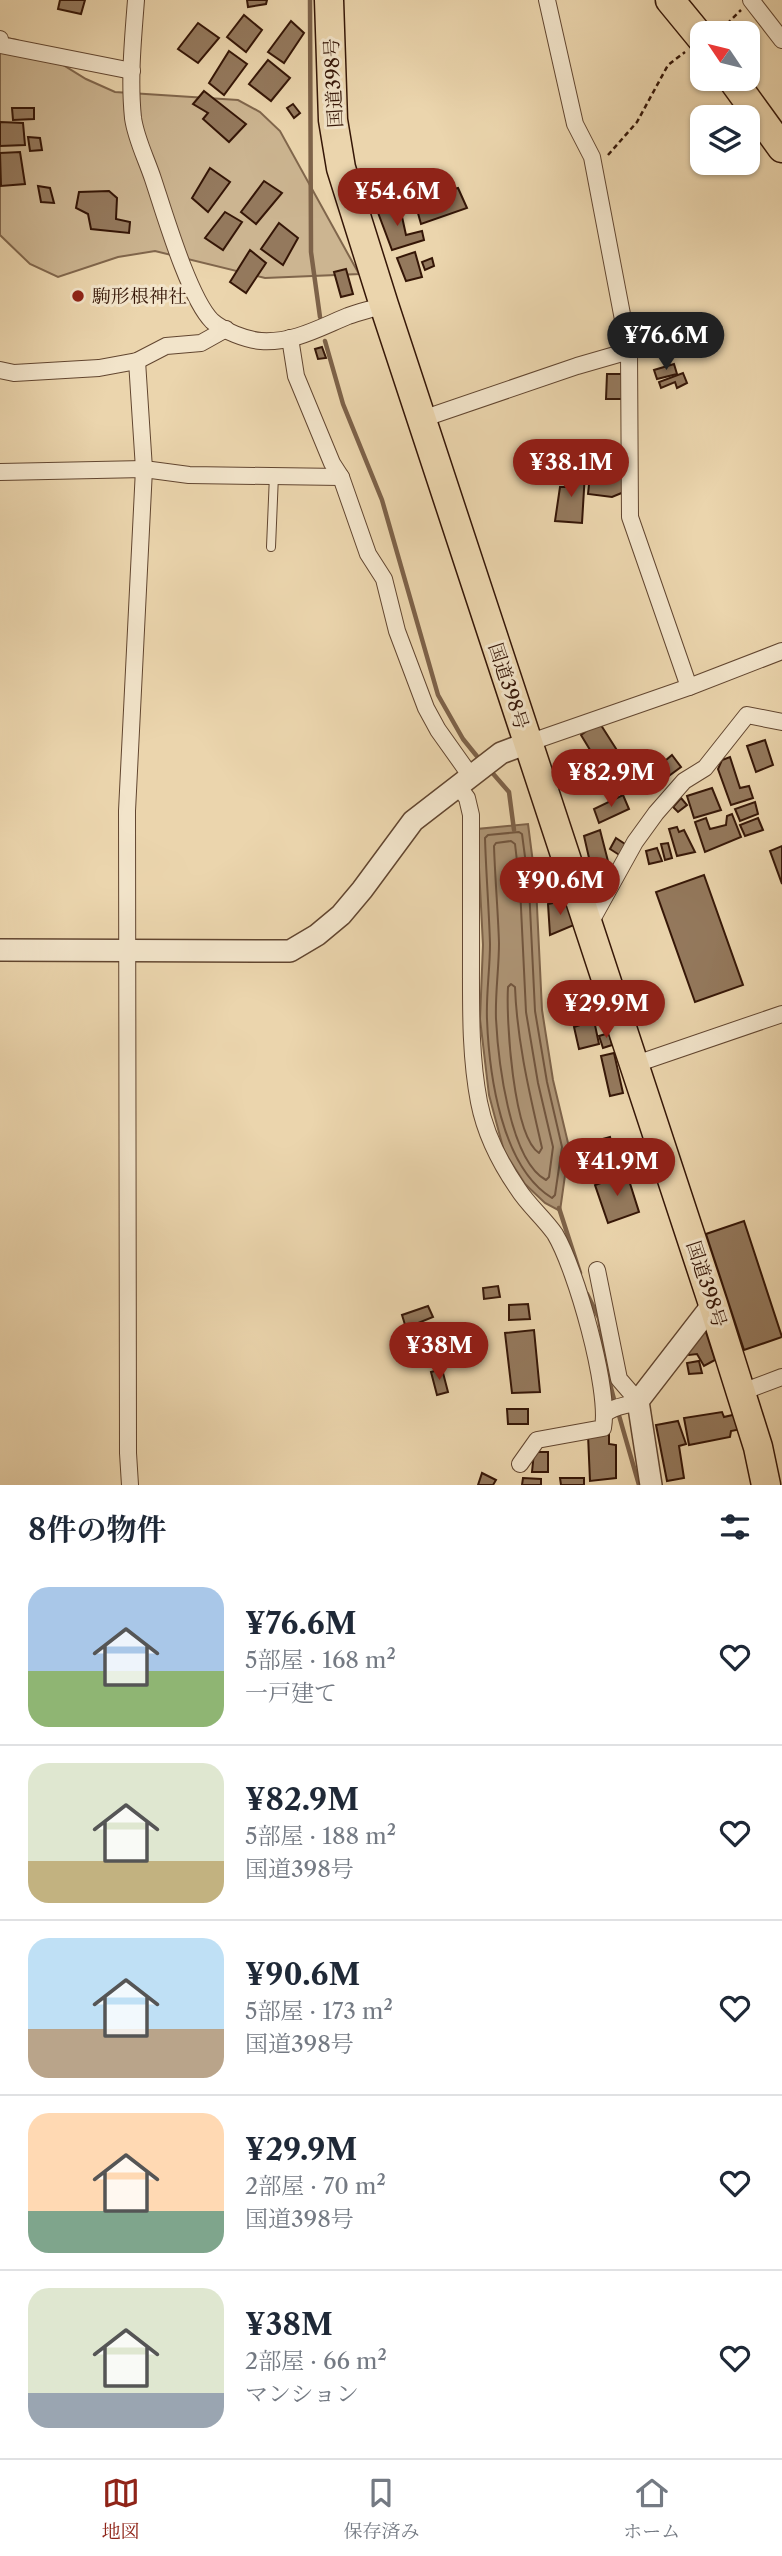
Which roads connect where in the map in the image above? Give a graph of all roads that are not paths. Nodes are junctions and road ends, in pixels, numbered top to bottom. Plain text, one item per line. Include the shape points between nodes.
1 (136, 0) edge
2 (329, 0) edge
3 (547, 0) edge
4 (670, 0) edge
5 (751, 0) edge
6 (690, 24) edge
7 (0, 39) edge
8 (782, 40) edge
9 (132, 71) junction
10 (741, 91) edge
11 (782, 148) edge
12 (384, 305) junction
13 (226, 329) junction
14 (290, 338) junction
15 (629, 351) junction
16 (137, 361) junction
17 (0, 370) edge
18 (422, 419) junction
19 (144, 469) junction
20 (0, 472) edge
21 (274, 475) junction
22 (341, 477) junction
23 (271, 547) dead end
24 (782, 651) edge
25 (689, 687) junction
26 (782, 722) edge
27 (528, 743) junction
28 (468, 777) junction
29 (589, 925) junction
30 (0, 950) edge
31 (128, 951) junction
32 (782, 1014) edge
33 (633, 1065) junction
34 (597, 1270) dead end
35 (713, 1304) junction
36 (782, 1377) edge
37 (741, 1392) junction
38 (633, 1403) junction
39 (608, 1412) junction
40 (520, 1464) dead end
41 (130, 1485) edge
42 (651, 1485) edge
43 (766, 1485) edge

1 - 9 street
2 - 12 highway, 国道398号 via 333,121 341,168
3 - 15 street via 575,124 592,157
4 - 6 highway
5 - 8 street
7 - 9 street via 1,45
9 - 13 street via 134,119 162,209 201,305 213,322
10 - 11 highway
12 - 14 street
12 - 18 highway, 国道398号
13 - 14 street via 260,341
13 - 16 street via 201,342 166,346
14 - 22 street via 296,376
15 - 18 street
15 - 25 street via 630,517
16 - 17 street via 99,368
16 - 19 street
18 - 27 highway, 国道398号
19 - 20 street
19 - 21 street via 189,475
19 - 31 street via 127,811
21 - 22 street
21 - 23 lane
22 - 28 street via 368,554 384,579 397,631 426,708
24 - 25 street
25 - 27 street
26 - 29 street via 747,715 705,768 684,781 635,842
27 - 28 street via 501,753
27 - 29 highway, 国道398号
28 - 31 street via 413,821 341,915 290,951
28 - 39 street via 472,1038 479,1104 493,1146 519,1191 555,1235 575,1278
29 - 33 highway, 国道398号
30 - 31 street
31 - 41 street
32 - 33 street
33 - 35 highway, 国道398号
34 - 38 street via 620,1379
35 - 37 highway, 国道398号
35 - 38 street
36 - 37 street
37 - 43 highway, 国道398号
38 - 39 street
38 - 42 street
39 - 40 street via 603,1428 537,1440

